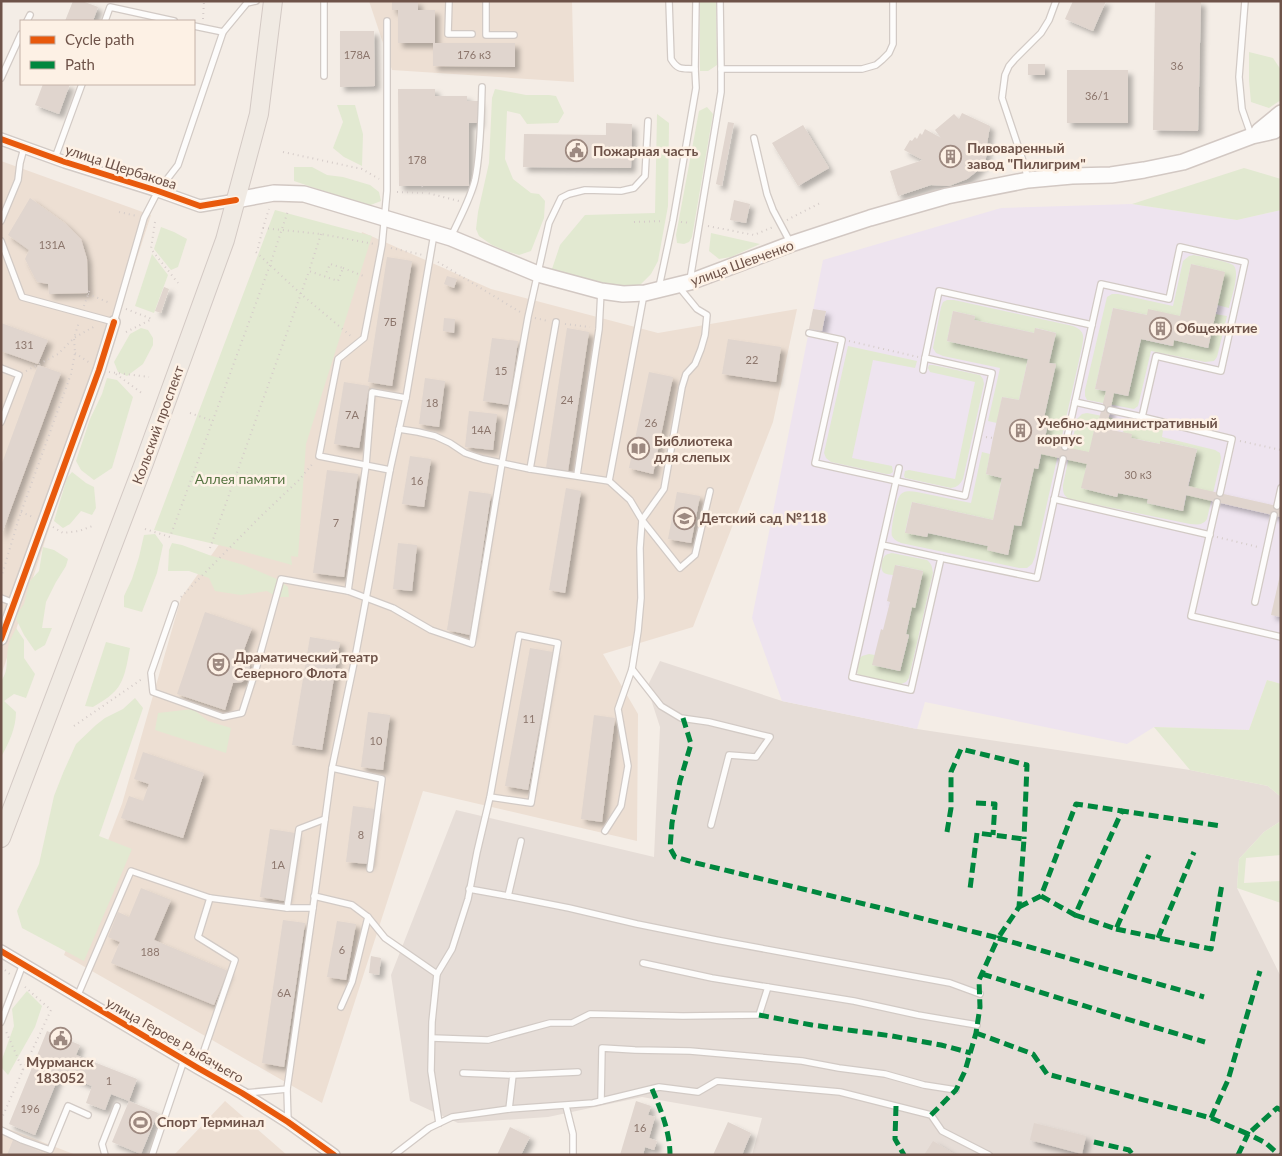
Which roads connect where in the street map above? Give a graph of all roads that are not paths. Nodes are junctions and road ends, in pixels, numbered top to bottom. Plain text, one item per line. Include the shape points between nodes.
1 (256, 1) edge
2 (274, 1) edge
3 (324, 1) edge
4 (449, 1) edge
5 (486, 1) edge
6 (669, 1) edge
7 (696, 1) edge
8 (720, 1) edge
9 (893, 1) edge
10 (1056, 1) edge
11 (1245, 1) edge
12 (30, 15) dead end
13 (28, 20) edge
14 (105, 20) edge
15 (169, 20) edge
16 (387, 21) dead end
17 (195, 26) edge
18 (223, 32) junction
19 (472, 34) dead end
20 (514, 35) dead end
21 (20, 36) edge
22 (695, 69) junction
23 (721, 69) junction
24 (324, 76) dead end
25 (1, 78) edge
26 (82, 85) edge
27 (482, 87) dead end
28 (1281, 113) edge
29 (648, 122) dead end
30 (1281, 126) edge
31 (1252, 136) junction
32 (754, 138) dead end
33 (1, 139) edge
34 (24, 148) junction
35 (55, 158) junction
36 (1028, 180) junction
37 (158, 191) junction
38 (236, 200) junction
39 (384, 218) junction
40 (1, 221) edge
41 (434, 232) junction
42 (451, 238) junction
43 (1, 241) edge
44 (791, 244) junction
45 (538, 274) junction
46 (684, 284) junction
47 (601, 292) junction
48 (652, 292) junction
49 (114, 322) junction
50 (556, 322) dead end
51 (1092, 325) junction
52 (809, 332) dead end
53 (925, 358) junction
54 (1, 368) edge
55 (923, 370) dead end
56 (406, 398) junction
57 (1075, 402) junction
58 (1102, 408) dead end
59 (1110, 410) dead end
60 (1142, 417) junction
61 (1, 422) edge
62 (399, 429) junction
63 (1065, 447) dead end
64 (1063, 459) dead end
65 (502, 463) junction
66 (366, 465) junction
67 (899, 468) dead end
68 (530, 469) junction
69 (390, 470) junction
70 (577, 475) junction
71 (609, 481) junction
72 (896, 481) junction
73 (1281, 488) edge
74 (710, 491) dead end
75 (1220, 493) dead end
76 (1054, 499) junction
77 (1218, 502) dead end
78 (1276, 506) dead end
79 (1274, 515) dead end
80 (642, 520) junction
81 (1210, 535) junction
82 (882, 545) junction
83 (941, 558) junction
84 (348, 591) junction
85 (1, 598) edge
86 (366, 598) junction
87 (1255, 602) dead end
88 (14, 603) junction
89 (175, 604) road end
90 (1281, 637) edge
91 (1, 639) edge
92 (632, 669) junction
93 (332, 768) junction
94 (490, 797) junction
95 (325, 819) junction
96 (711, 825) dead end
97 (605, 831) dead end
98 (1, 838) edge
99 (521, 841) dead end
100 (370, 869) dead end
101 (469, 889) junction
102 (314, 896) junction
103 (508, 896) junction
104 (210, 898) junction
105 (287, 908) junction
106 (313, 908) junction
107 (368, 917) junction
108 (1, 951) edge
109 (643, 963) dead end
110 (23, 964) junction
111 (437, 974) junction
112 (768, 987) junction
113 (980, 994) dead end
114 (77, 997) junction
115 (341, 1007) dead end
116 (1, 1022) edge
117 (977, 1025) dead end
118 (432, 1038) junction
119 (184, 1060) junction
120 (198, 1068) junction
121 (578, 1072) dead end
122 (463, 1073) dead end
123 (513, 1075) junction
124 (287, 1089) junction
125 (956, 1090) dead end
126 (242, 1093) junction
127 (602, 1101) junction
128 (116, 1106) dead end
129 (566, 1106) junction
130 (509, 1109) junction
131 (88, 1115) dead end
132 (288, 1122) junction
133 (438, 1123) junction
134 (1, 1130) edge
135 (105, 1155) edge
136 (152, 1155) edge
137 (334, 1155) edge
138 (394, 1155) edge
139 (573, 1155) edge
140 (989, 1155) edge

1 - 18 lane via 248,3
2 - 38 main road, Кольский проспект via 259,114
3 - 24 lane
4 - 19 lane via 448,34
5 - 20 lane via 486,35
6 - 22 lane via 671,59 679,68
7 - 22 lane
8 - 23 lane
9 - 23 lane via 893,44 889,53 876,64 862,69
10 - 36 lane via 1041,33 1009,66 1005,75 1002,98
11 - 31 lane via 1239,76 1242,109
12 - 13 lane
14 - 15 lane via 110,7
16 - 39 lane
17 - 18 lane
18 - 37 lane via 178,165
21 - 25 lane
22 - 48 lane via 696,88 673,221
23 - 46 lane via 721,92 700,224
26 - 35 lane
27 - 42 lane via 476,170 472,189
28 - 31 main road
29 - 45 lane via 645,176 634,188 585,190 561,198 549,223
30 - 31 main road
31 - 36 main road, улица Шевченко via 1184,162 1154,168
32 - 44 lane via 772,210
33 - 34 street, улица Щербакова
34 - 35 street, улица Щербакова
34 - 40 lane via 18,180
35 - 37 street, улица Щербакова
36 - 44 main road, улица Шевченко via 947,196
37 - 38 street, улица Щербакова via 200,206
37 - 49 lane via 144,218
38 - 39 main road, улица Шевченко via 274,193 304,194
38 - 98 main road, Кольский проспект via 225,240 144,463
39 - 41 main road, улица Шевченко
39 - 66 lane via 382,246 364,338 338,359 318,456
41 - 42 main road, улица Шевченко
41 - 56 lane
42 - 45 main road, улица Шевченко
43 - 49 lane via 22,297
44 - 46 main road, улица Шевченко
45 - 47 main road, улица Шевченко
45 - 65 lane
46 - 48 main road, улица Шевченко
46 - 80 lane via 697,309 707,315 705,335 702,349 686,374 682,387 664,489
47 - 48 main road, улица Шевченко
47 - 70 lane via 599,329
48 - 71 lane
49 - 88 street
50 - 68 lane
51 - 53 lane via 939,292
51 - 57 lane
51 - 60 lane via 1101,284 1169,299 1180,248 1245,262 1220,371 1156,356
52 - 72 lane via 842,340 815,463
53 - 55 lane
53 - 72 lane via 992,373 965,496
54 - 61 lane via 18,375
56 - 62 lane
56 - 66 lane via 372,392
57 - 58 lane
57 - 63 lane
59 - 60 lane
60 - 75 lane via 1232,439
62 - 65 lane via 435,436 465,453
62 - 69 lane
64 - 76 lane
65 - 68 lane
65 - 86 lane via 472,644 431,630 393,608
66 - 69 lane
66 - 84 lane
67 - 72 lane
68 - 70 lane
69 - 86 lane
70 - 71 lane
71 - 80 lane via 630,500
72 - 82 lane
73 - 78 lane
74 - 80 lane via 695,555 680,568
76 - 81 lane
76 - 83 lane via 1037,578
77 - 81 lane
79 - 87 lane
80 - 92 lane via 641,598
81 - 90 lane via 1191,616
82 - 83 lane
82 - 83 lane via 852,677 911,690
84 - 86 lane
84 - 89 lane via 281,579 242,712 223,717 153,692 151,673
85 - 88 lane
86 - 93 lane
88 - 91 street
92 - 96 lane via 662,706 681,718 770,737 756,757 729,755
92 - 97 lane via 618,709 628,766 621,806
93 - 95 lane
93 - 100 lane via 382,779
94 - 94 lane via 519,635 558,643 531,803
94 - 101 lane
95 - 102 lane
95 - 105 lane via 299,830
99 - 103 lane
101 - 103 lane
101 - 111 lane via 452,949
102 - 106 lane
102 - 107 lane via 352,905
103 - 113 lane via 716,940 950,982
104 - 105 lane
104 - 114 lane via 131,872
104 - 120 lane via 198,937 235,960
105 - 106 lane
106 - 124 lane
107 - 111 lane via 385,938
107 - 115 lane via 352,982
108 - 110 street, улица Героев Рыбачьего
109 - 112 lane
110 - 114 street, улица Героев Рыбачьего
110 - 116 lane
111 - 118 lane
112 - 117 lane
112 - 118 lane via 759,1014 590,1014 572,1023 550,1023 488,1040
114 - 119 street, улица Героев Рыбачьего
118 - 133 lane via 431,1071
119 - 120 street, улица Героев Рыбачьего
119 - 136 lane
120 - 126 street, улица Героев Рыбачьего
121 - 123 lane
122 - 123 lane
123 - 130 lane
124 - 126 lane
124 - 132 lane
125 - 127 lane via 802,1060 602,1048
126 - 132 street, улица Героев Рыбачьего
127 - 129 lane
127 - 140 lane via 658,1087 698,1092 717,1081 840,1092 931,1115 942,1131
128 - 135 lane via 102,1144
129 - 130 lane
129 - 139 lane via 574,1134
130 - 133 lane
131 - 134 lane via 68,1106 50,1150
132 - 137 street, улица Героев Рыбачьего
133 - 138 lane

